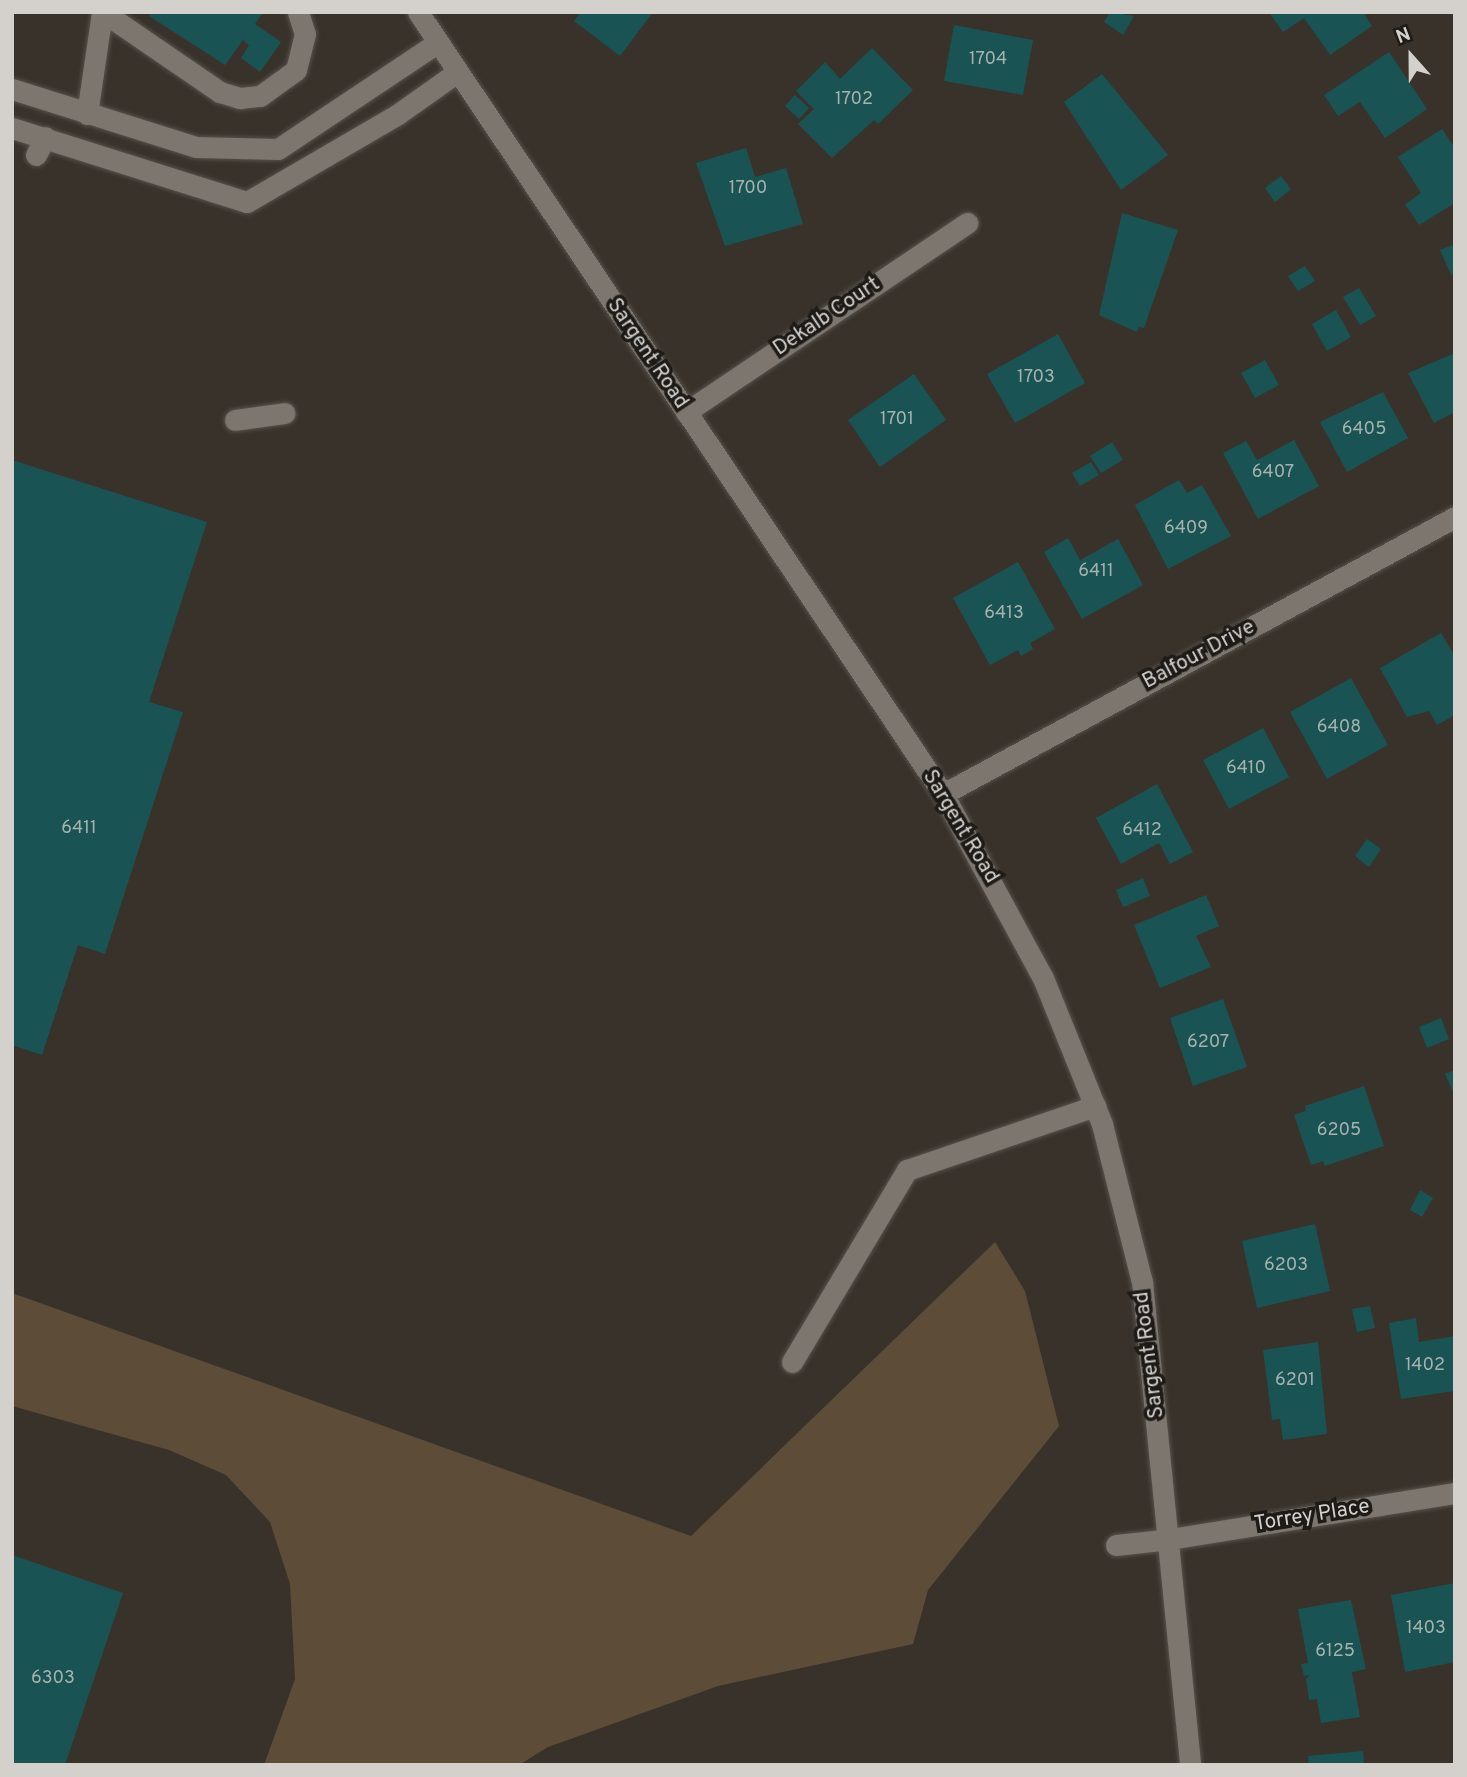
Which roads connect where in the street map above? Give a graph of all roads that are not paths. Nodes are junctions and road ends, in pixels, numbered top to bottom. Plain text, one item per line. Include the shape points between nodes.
1 (102, 12) edge
2 (298, 12) edge
3 (418, 12) edge
4 (437, 43) junction
5 (456, 73) junction
6 (12, 89) edge
7 (87, 114) junction
8 (12, 128) edge
9 (967, 223) dead end
10 (686, 412) junction
11 (285, 413) dead end
12 (235, 420) dead end
13 (1455, 517) edge
14 (943, 794) junction
15 (1095, 1106) junction
16 (792, 1362) dead end
17 (1455, 1493) edge
18 (1170, 1539) junction
19 (1116, 1545) dead end
20 (1190, 1765) edge

1 - 2 street via 220,92 240,98 260,96 296,70 305,34
1 - 7 street
3 - 4 street, Sargent Road
4 - 5 street, Sargent Road
4 - 7 street via 278,149 196,147
5 - 8 street via 398,114 247,202 40,146
5 - 10 street, Sargent Road
6 - 7 street
9 - 10 street, Dekalb Court
10 - 14 street, Sargent Road
11 - 12 street
13 - 14 street, Balfour Drive
14 - 15 street, Sargent Road via 1043,978
15 - 16 street via 907,1170
15 - 18 street, Sargent Road via 1124,1200 1142,1282
17 - 18 street, Torrey Place
18 - 19 street, Torrey Place
18 - 20 street, Sargent Road

